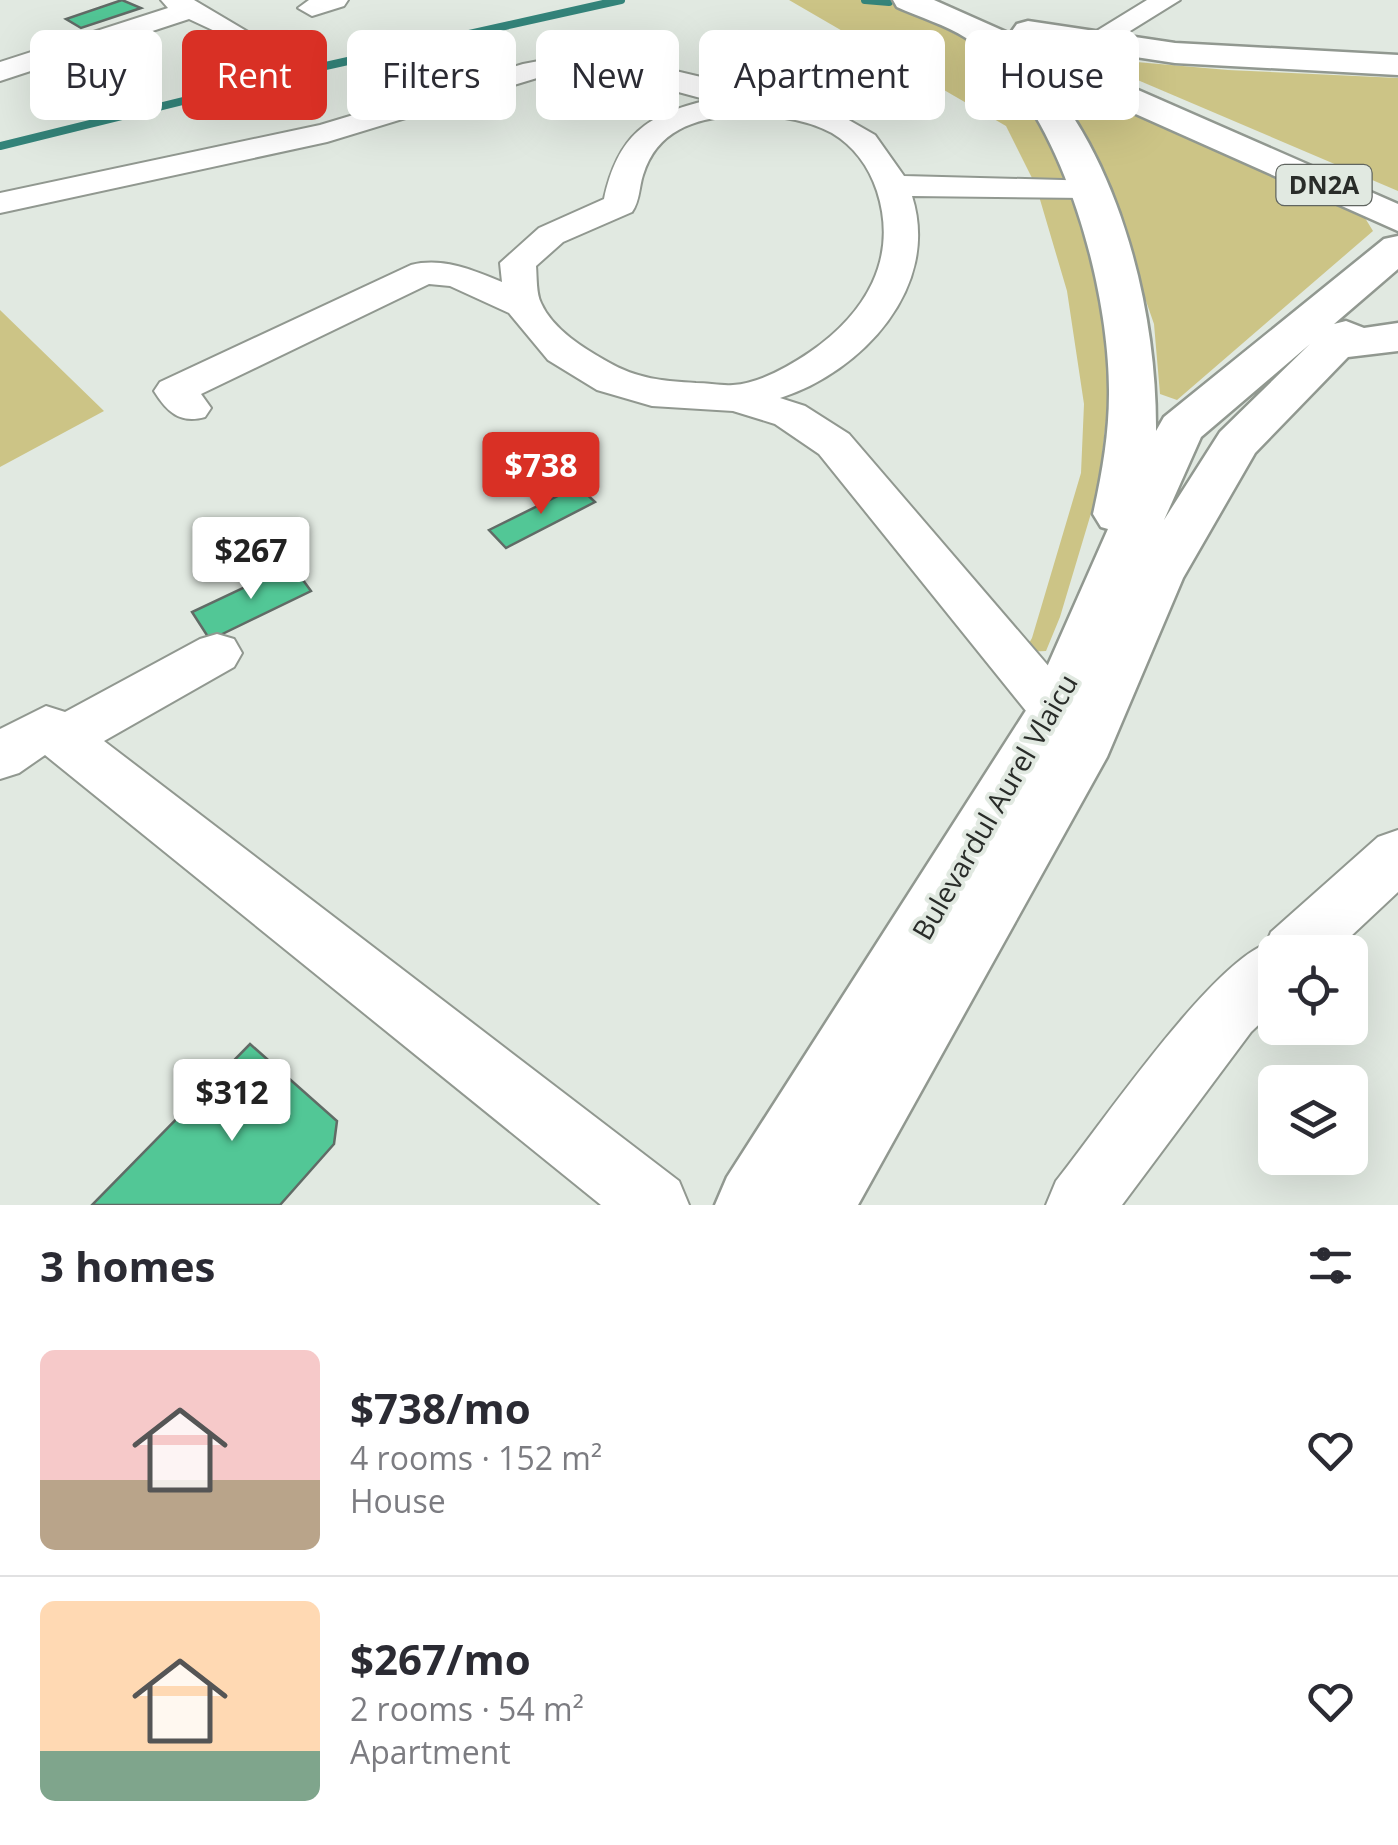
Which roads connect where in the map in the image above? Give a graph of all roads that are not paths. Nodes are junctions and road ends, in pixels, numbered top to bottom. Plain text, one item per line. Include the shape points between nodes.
1 (908, 0) edge
2 (943, 0) edge
3 (1167, 0) edge
4 (182, 4) edge
5 (983, 24) junction
6 (230, 30) edge
7 (1017, 30) edge
8 (1114, 30) edge
9 (1139, 48) edge
10 (1398, 65) edge
11 (0, 72) edge
12 (699, 86) edge
13 (699, 112) edge
14 (831, 120) edge
15 (894, 186) junction
16 (1088, 188) junction
17 (1398, 198) edge
18 (0, 202) edge
19 (1398, 219) edge
20 (1398, 248) edge
21 (1398, 293) edge
22 (522, 305) junction
23 (1398, 337) edge
24 (1331, 346) junction
25 (736, 398) junction
26 (191, 408) dead end
27 (1094, 628) junction
28 (217, 653) dead end
29 (1057, 712) junction
30 (62, 739) junction
31 (0, 756) edge
32 (1398, 856) edge
33 (1311, 935) edge
34 (1258, 984) edge
35 (655, 1205) edge
36 (755, 1205) edge
37 (815, 1205) edge
38 (1080, 1205) edge

1 - 5 main road, DN2A
2 - 5 main road, DN2A
3 - 8 street
4 - 6 street
4 - 11 street
5 - 7 main road
5 - 16 main road via 1064,130
5 - 17 main road, DN2A
5 - 19 main road, DN2A
9 - 10 main road
12 - 18 street via 576,62 327,133
13 - 22 street via 662,126 636,152 620,205 551,235 518,263
14 - 15 street via 865,142
15 - 16 street
15 - 25 street via 902,234 895,277 855,337 800,376
16 - 27 main road via 1124,302 1134,360 1127,479
20 - 27 main road, Bulevardul Aurel Vlaicu via 1182,428
21 - 24 main road, Bulevardul Aurel Vlaicu
22 - 25 street via 562,352 610,381 652,393
22 - 26 street via 457,276 424,273 174,392
23 - 24 main road
24 - 37 main road, Bulevardul Aurel Vlaicu via 1237,443 1157,576 1086,739
25 - 29 street via 790,415 834,444
27 - 29 main road, Bulevardul Aurel Vlaicu
28 - 30 street
29 - 36 main road, Bulevardul Aurel Vlaicu
30 - 31 street via 46,727
30 - 35 street
32 - 33 street
34 - 38 street via 1228,1011

